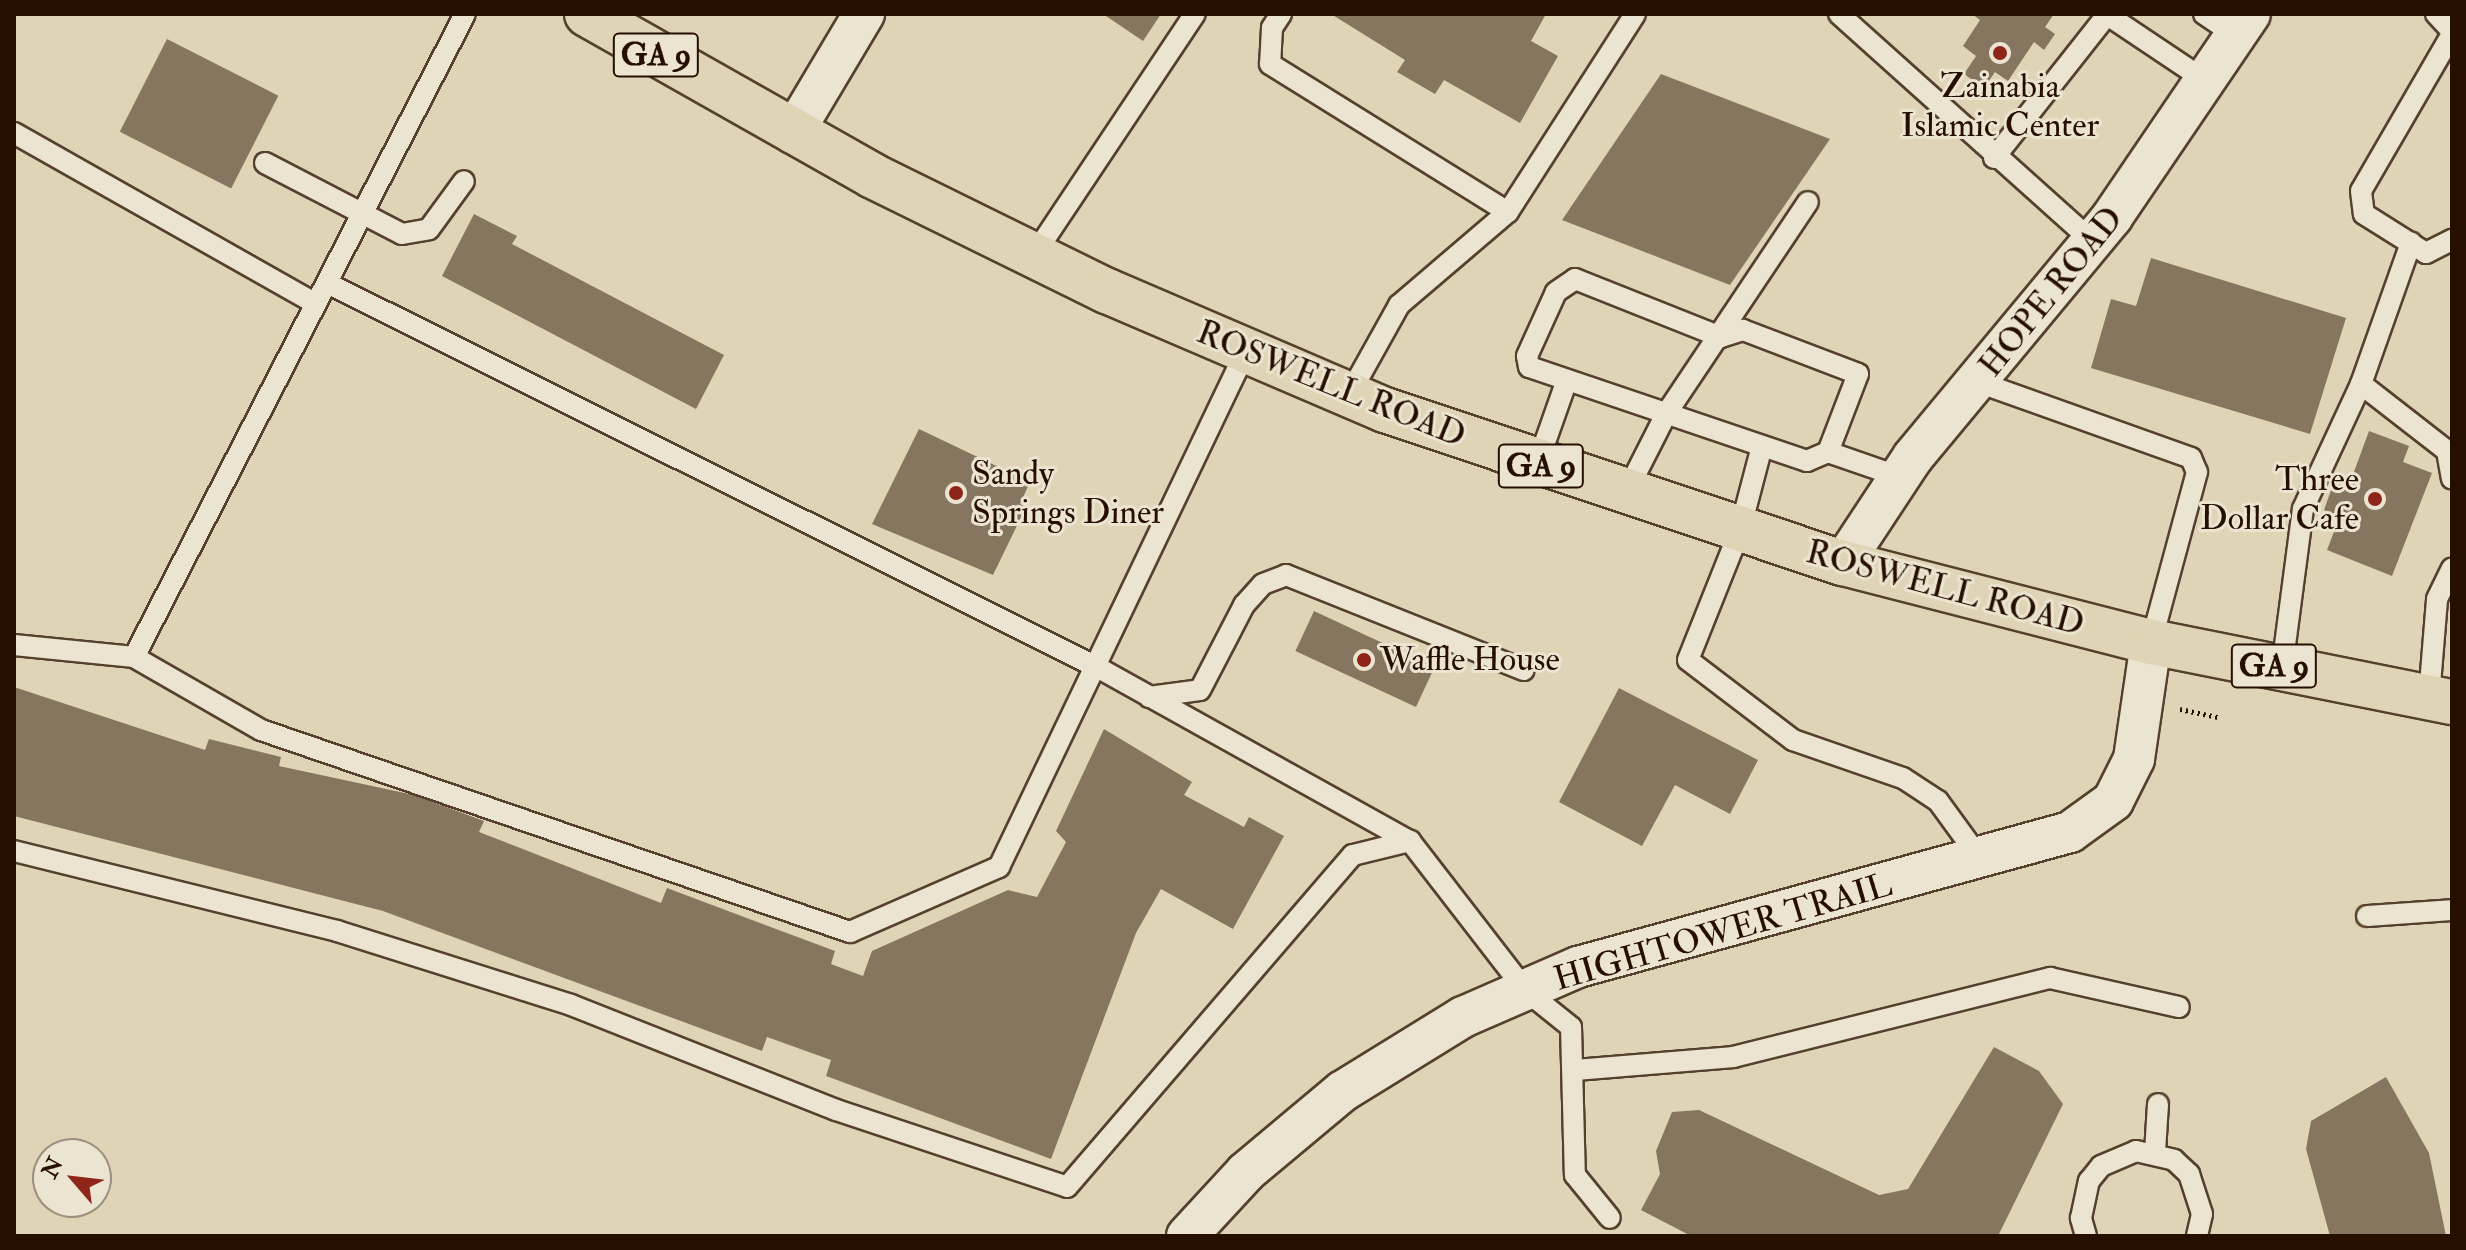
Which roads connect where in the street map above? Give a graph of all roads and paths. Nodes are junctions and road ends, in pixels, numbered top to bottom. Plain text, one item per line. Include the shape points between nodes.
1 (465, 14) edge
2 (864, 14) edge
3 (1195, 14) edge
4 (1281, 14) edge
5 (1635, 14) edge
6 (1839, 14) edge
7 (2106, 14) edge
8 (2204, 14) edge
9 (2436, 14) edge
10 (613, 21) edge
11 (2244, 25) edge
12 (2452, 32) edge
13 (2206, 81) junction
14 (14, 133) edge
15 (793, 133) junction
16 (1994, 158) junction
17 (265, 163) dead end
18 (464, 181) dead end
19 (1808, 202) dead end
20 (1508, 212) junction
21 (362, 214) junction
22 (2452, 240) edge
23 (2093, 242) junction
24 (2418, 248) junction
25 (1034, 255) junction
26 (327, 283) junction
27 (316, 304) junction
28 (1721, 337) junction
29 (1246, 351) junction
30 (1567, 380) junction
31 (1978, 382) junction
32 (2361, 384) junction
33 (1349, 395) junction
34 (1666, 414) junction
35 (1762, 446) junction
36 (1828, 452) junction
37 (1537, 465) junction
38 (1900, 477) junction
39 (2452, 479) edge
40 (1625, 494) junction
41 (1740, 530) junction
42 (1843, 563) junction
43 (2452, 568) edge
44 (2151, 642) junction
45 (14, 645) edge
46 (134, 657) junction
47 (1095, 666) junction
48 (2282, 668) junction
49 (1524, 670) dead end
50 (1149, 697) junction
51 (2441, 699) edge
52 (2168, 706) dead end
53 (2218, 717) dead end
54 (1410, 841) junction
55 (14, 851) edge
56 (1981, 860) junction
57 (2452, 910) edge
58 (2367, 916) dead end
59 (1525, 990) junction
60 (2179, 1007) dead end
61 (1576, 1070) junction
62 (2158, 1104) dead end
63 (2155, 1152) junction
64 (1610, 1218) dead end
65 (1187, 1236) edge
66 (2086, 1236) edge
67 (2197, 1236) edge

1 - 21 lane
2 - 15 street
3 - 25 lane
4 - 20 lane via 1272,28 1270,64
5 - 20 lane
6 - 16 lane
7 - 13 lane
7 - 16 lane
8 - 11 lane
9 - 12 lane
10 - 15 main road, ROSWELL ROAD / GA 9
11 - 13 street, HOPE ROAD
12 - 24 lane via 2361,191 2364,214
13 - 23 street, HOPE ROAD
14 - 27 lane
15 - 25 main road, ROSWELL ROAD / GA 9
16 - 23 lane
17 - 21 lane
18 - 21 lane via 429,229 402,234
19 - 28 lane
20 - 33 lane via 1399,305
21 - 26 lane
22 - 24 lane
23 - 31 street, HOPE ROAD
24 - 32 lane
25 - 29 main road, ROSWELL ROAD / GA 9
26 - 27 lane
26 - 47 lane
27 - 46 lane
28 - 30 lane via 1575,279 1556,292 1527,356 1529,367
28 - 34 lane
28 - 36 lane via 1743,330 1858,374
29 - 33 main road, ROSWELL ROAD / GA 9
29 - 47 lane
30 - 34 lane
30 - 37 lane
31 - 38 street, HOPE ROAD
31 - 44 lane via 2191,458 2197,472
32 - 39 lane via 2447,451
32 - 48 lane via 2303,509
33 - 37 main road, ROSWELL ROAD / GA 9
34 - 35 lane
34 - 40 lane
35 - 36 lane via 1807,461
35 - 41 lane
36 - 38 lane
37 - 40 main road, ROSWELL ROAD / GA 9
38 - 42 street, HOPE ROAD
40 - 41 main road, ROSWELL ROAD / GA 9
41 - 42 main road, ROSWELL ROAD / GA 9
41 - 56 lane via 1688,660 1793,740 1903,778 1938,801
42 - 44 main road, ROSWELL ROAD / GA 9
43 - 51 lane via 2437,599
44 - 48 main road, ROSWELL ROAD / GA 9
44 - 56 street, HIGHTOWER TRAIL via 2134,759 2113,801 2044,844
45 - 46 lane
46 - 47 lane via 261,730 850,932 999,867
47 - 50 lane
48 - 51 main road, ROSWELL ROAD / GA 9
49 - 50 lane via 1286,575 1263,584 1244,605 1200,690
50 - 54 lane
52 - 53 path
54 - 55 lane via 1353,855 1067,1187 836,1110 571,1005 396,949
54 - 59 lane
56 - 59 street, HIGHTOWER TRAIL via 1578,967
57 - 58 lane
59 - 61 lane via 1571,1027
59 - 65 street, HIGHTOWER TRAIL via 1463,1017 1343,1091 1246,1172
60 - 61 lane via 2050,978 1733,1057
61 - 64 lane via 1575,1175
62 - 63 lane
63 - 66 lane via 2118,1156 2089,1181 2081,1218
63 - 67 lane via 2174,1160 2199,1193

